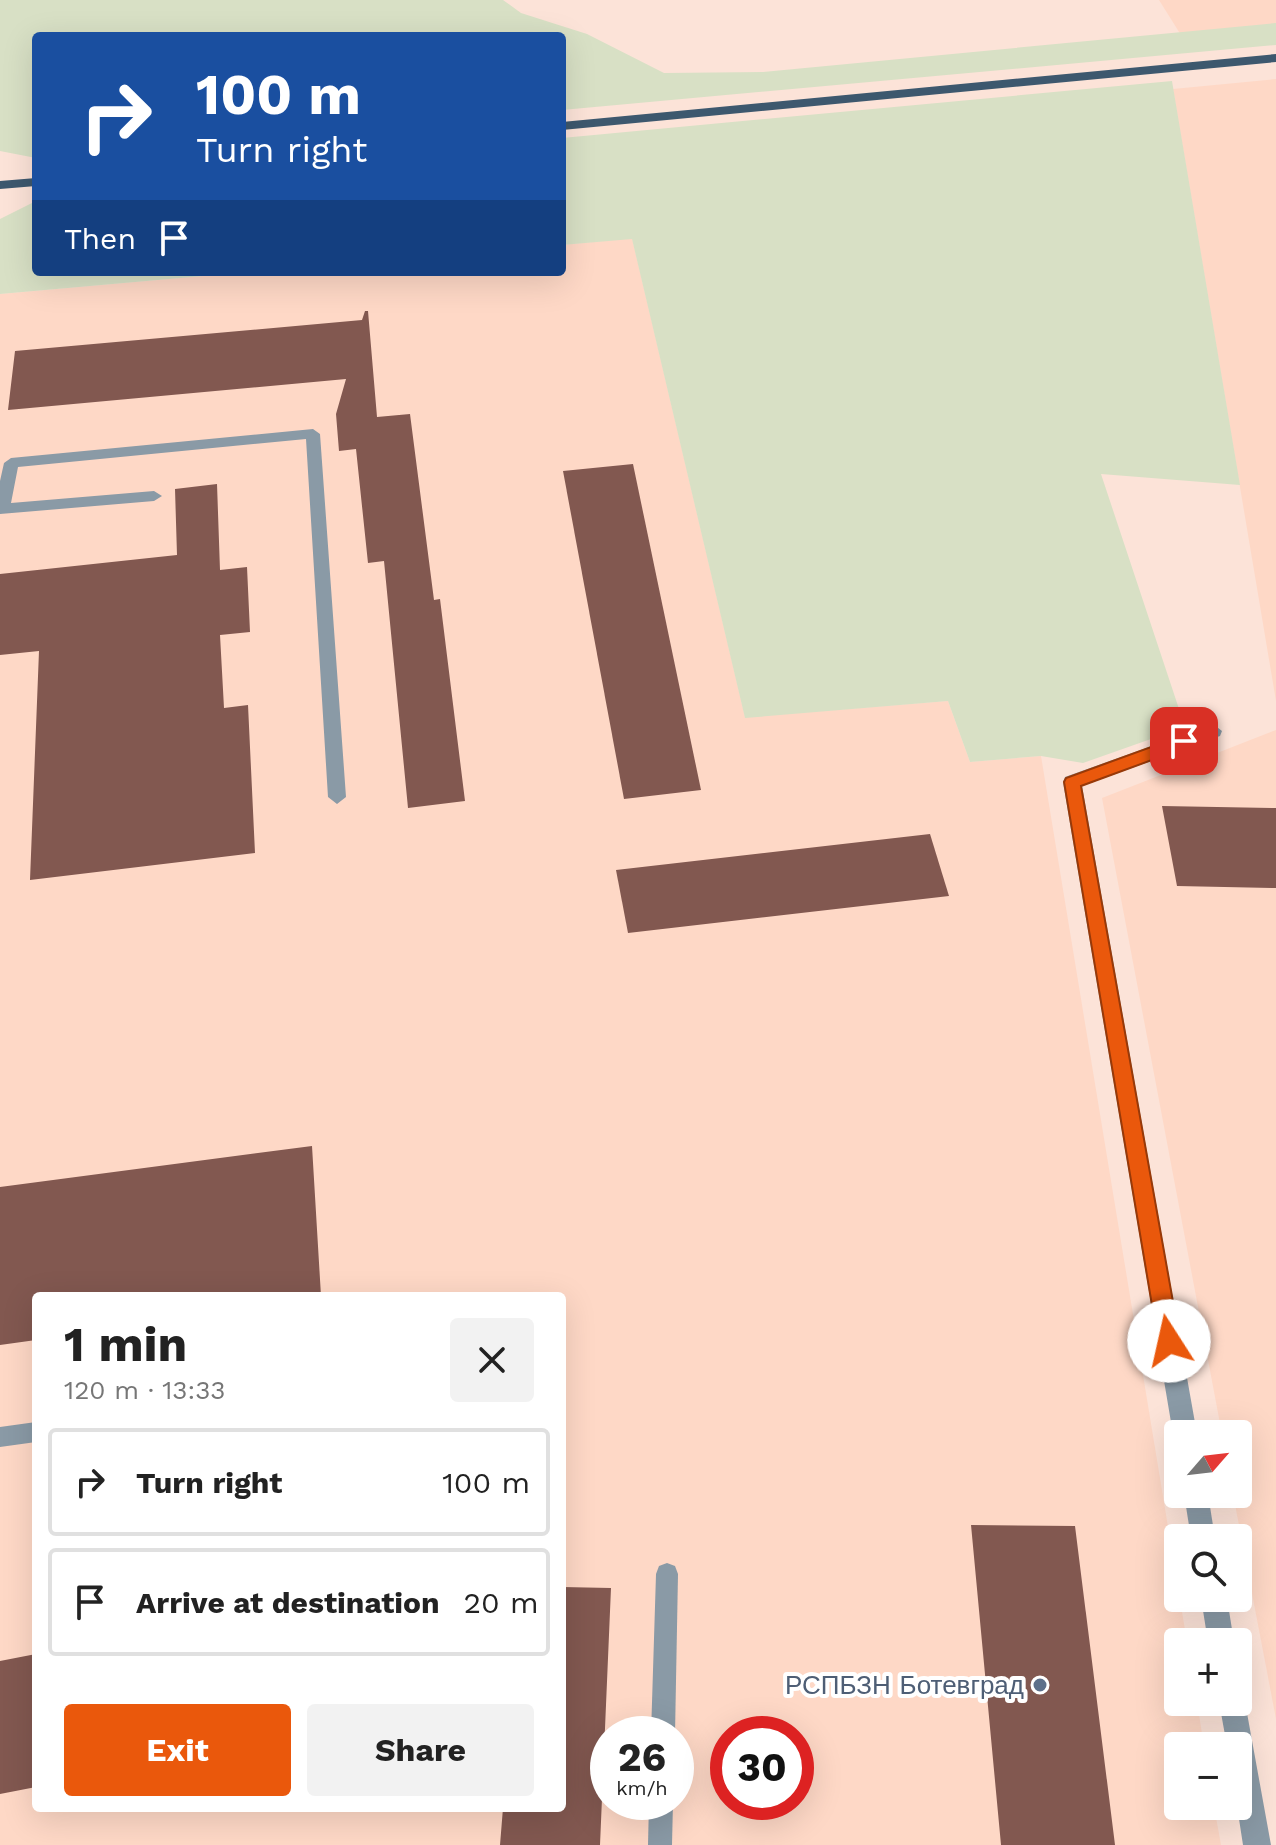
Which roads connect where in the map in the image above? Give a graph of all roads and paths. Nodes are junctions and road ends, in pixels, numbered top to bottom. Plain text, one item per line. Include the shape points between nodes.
1 (1276, 58) edge
2 (566, 126) edge
3 (32, 182) edge
4 (0, 185) edge
5 (154, 496) dead end
6 (1, 509) edge
7 (1213, 731) dead end
8 (337, 797) dead end
9 (1183, 1420) edge
10 (32, 1433) edge
11 (0, 1437) edge
12 (667, 1574) dead end
13 (663, 1716) edge
14 (1234, 1716) edge
15 (661, 1820) edge
16 (660, 1845) edge
17 (1257, 1845) edge

1 - 2 main road
3 - 4 main road
5 - 6 lane
6 - 8 lane via 11,463 313,434
7 - 9 street via 1072,782
10 - 11 lane
12 - 13 lane
14 - 17 street
15 - 16 lane

